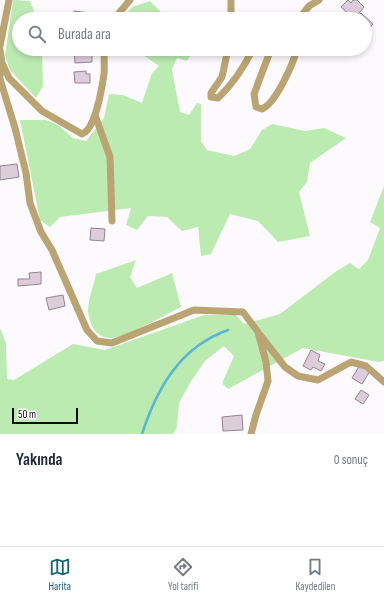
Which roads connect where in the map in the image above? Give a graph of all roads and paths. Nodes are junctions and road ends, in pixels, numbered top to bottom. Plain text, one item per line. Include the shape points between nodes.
1 (9, 0) edge
2 (130, 0) edge
3 (231, 0) edge
4 (319, 0) edge
5 (120, 12) edge
6 (231, 12) edge
7 (304, 12) edge
8 (0, 46) edge
9 (0, 50) edge
10 (105, 56) edge
11 (226, 56) edge
12 (249, 56) edge
13 (268, 56) edge
14 (293, 56) edge
15 (0, 62) edge
16 (95, 115) junction
17 (112, 221) dead end
18 (258, 332) junction
19 (384, 382) edge
20 (251, 434) edge

1 - 8 street
2 - 5 street
3 - 6 street
4 - 7 street
9 - 16 street via 2,63 9,78 42,111 82,134 91,126
10 - 16 street via 104,74
11 - 12 street via 222,77 211,92 211,97 218,98 226,91
13 - 14 street via 254,94 256,107 262,109 269,106 280,88
15 - 18 street via 0,79 24,165 30,203 87,330 97,341 112,344 194,310 243,312
16 - 17 street via 110,157
18 - 19 street via 285,367 298,376 318,380 351,362 366,366
18 - 20 street via 268,381

